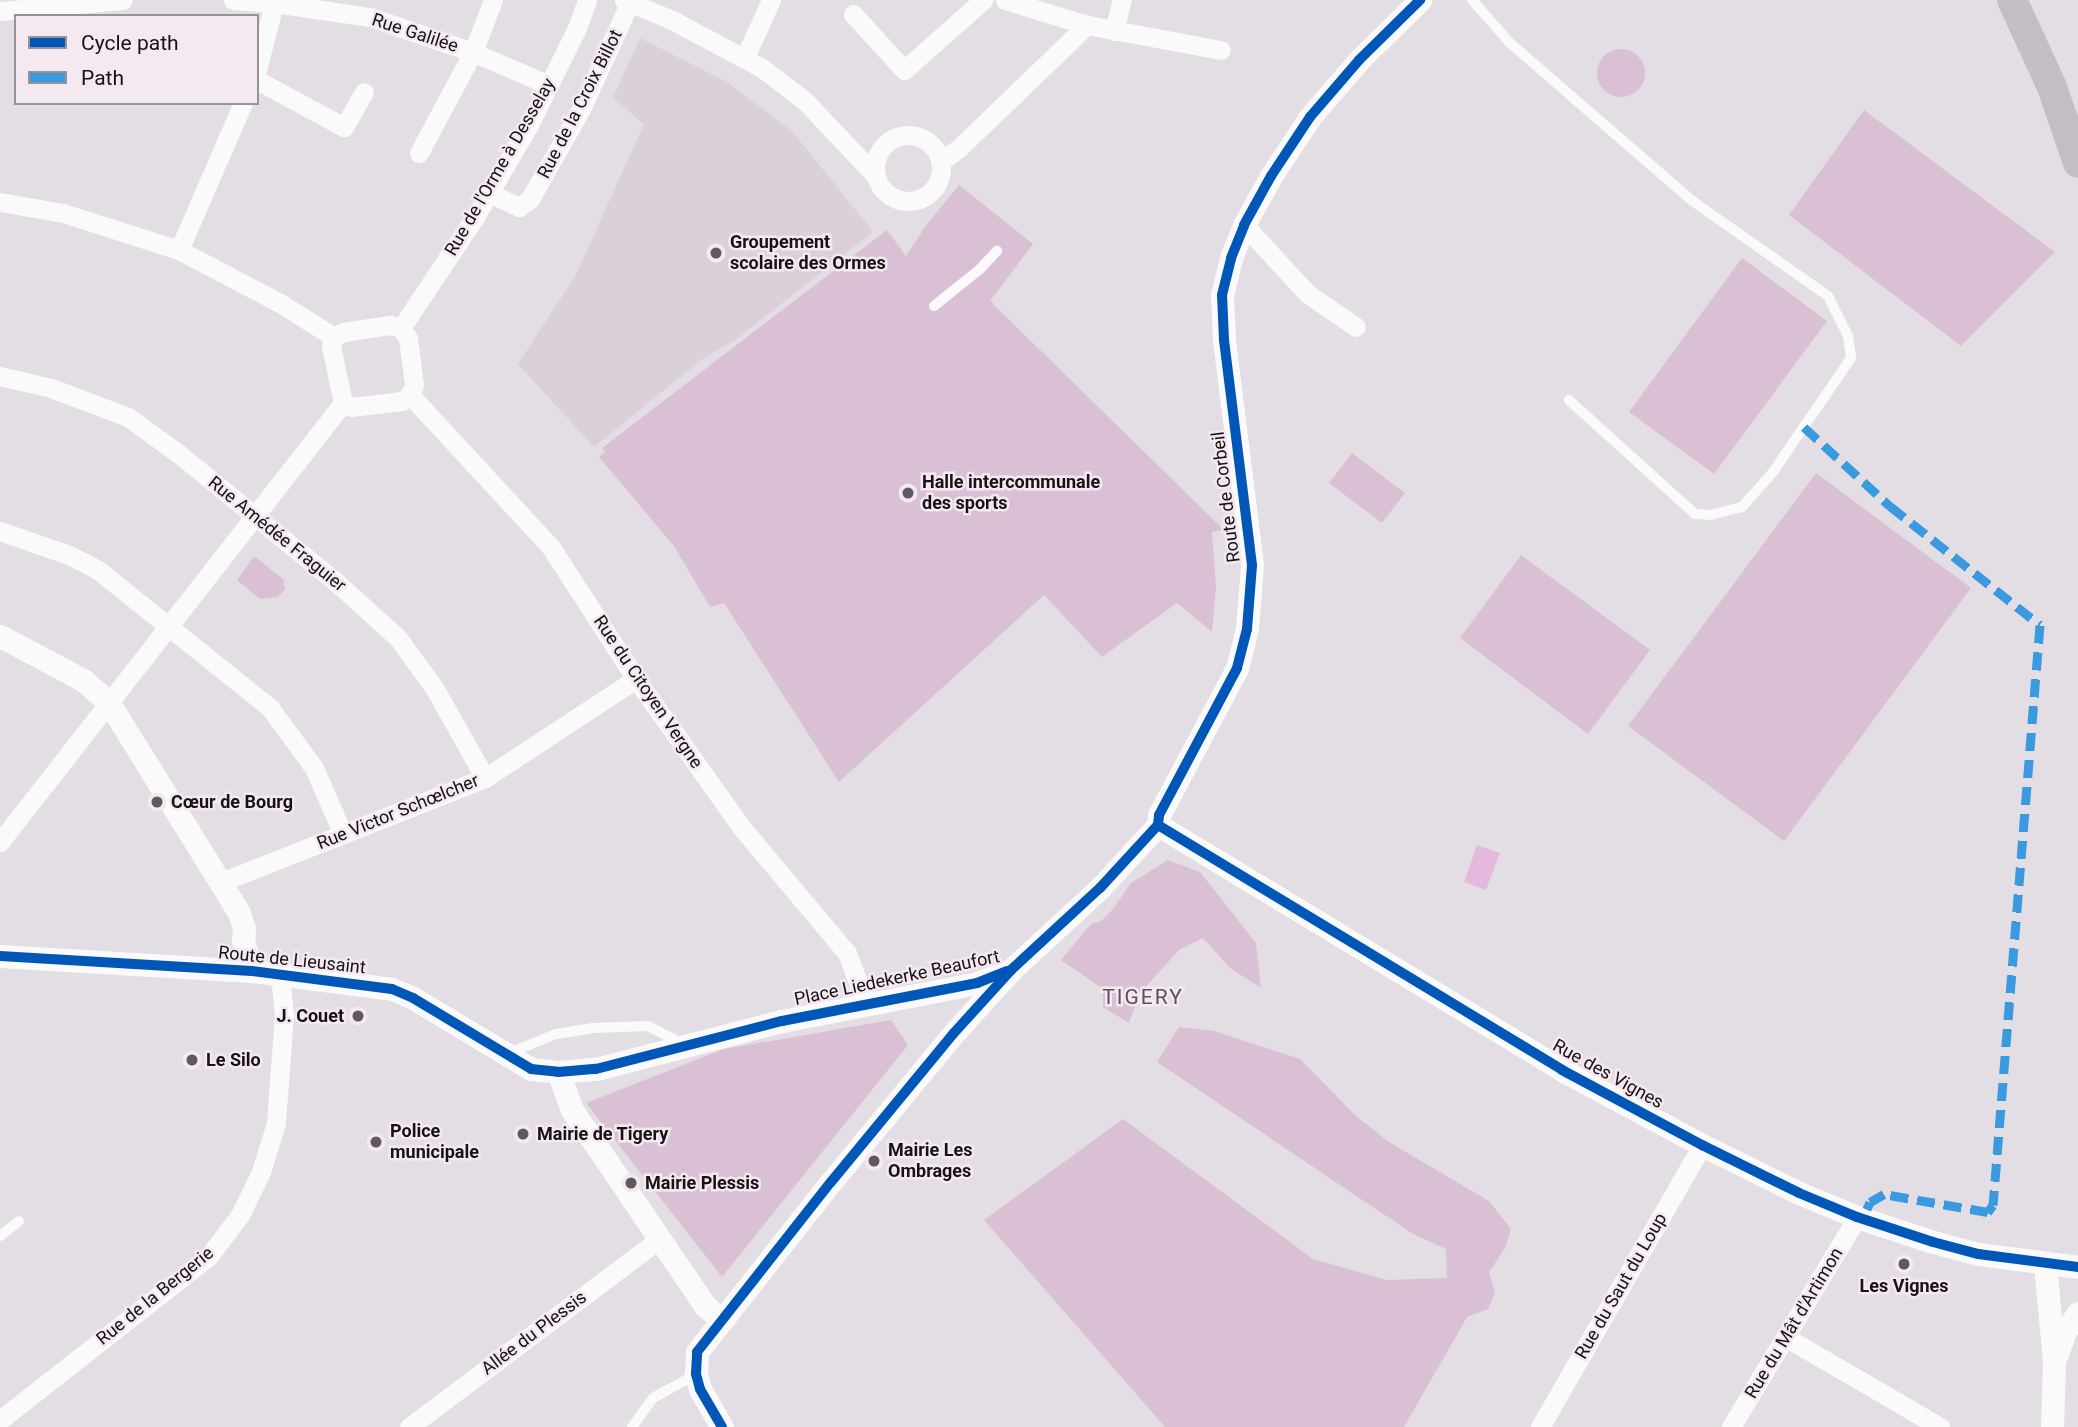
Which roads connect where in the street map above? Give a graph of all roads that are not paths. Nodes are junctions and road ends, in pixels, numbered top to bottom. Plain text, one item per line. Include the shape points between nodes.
1 (123, 0) edge
2 (233, 0) edge
3 (493, 0) edge
4 (587, 0) edge
5 (771, 0) edge
6 (983, 0) edge
7 (1005, 0) edge
8 (1122, 0) edge
9 (1472, 0) edge
10 (2012, 0) edge
11 (2031, 0) edge
12 (275, 1) edge
13 (627, 1) edge
14 (1418, 1) edge
15 (0, 11) edge
16 (853, 14) dead end
17 (1087, 26) junction
18 (1114, 31) junction
19 (1221, 50) dead end
20 (473, 52) junction
21 (745, 57) junction
22 (259, 67) edge
23 (259, 72) edge
24 (549, 85) junction
25 (2052, 87) junction
26 (364, 92) dead end
27 (242, 105) edge
28 (419, 153) dead end
29 (940, 162) junction
30 (2078, 163) edge
31 (875, 175) junction
32 (489, 193) junction
33 (0, 202) edge
34 (1244, 225) junction
35 (179, 250) junction
36 (997, 251) dead end
37 (934, 306) dead end
38 (1356, 327) dead end
39 (401, 328) junction
40 (334, 337) junction
41 (0, 376) edge
42 (410, 395) junction
43 (1570, 400) dead end
44 (343, 403) junction
45 (254, 516) junction
46 (0, 531) edge
47 (170, 626) junction
48 (0, 636) edge
49 (636, 679) junction
50 (109, 703) junction
51 (485, 778) junction
52 (1158, 825) junction
53 (343, 834) junction
54 (0, 842) edge
55 (221, 882) junction
56 (0, 956) edge
57 (1011, 970) junction
58 (253, 971) junction
59 (280, 975) junction
60 (866, 1003) junction
61 (686, 1046) junction
62 (506, 1055) junction
63 (558, 1072) junction
64 (1702, 1145) junction
65 (1857, 1217) junction
66 (19, 1221) dead end
67 (0, 1236) edge
68 (658, 1240) junction
69 (2045, 1264) junction
70 (2078, 1267) edge
71 (2078, 1296) edge
72 (2075, 1317) edge
73 (722, 1320) junction
74 (1787, 1338) junction
75 (2054, 1360) junction
76 (696, 1374) junction
77 (0, 1420) edge
78 (409, 1427) edge
79 (632, 1427) edge
80 (722, 1427) edge
81 (1540, 1427) edge
82 (1731, 1427) edge
83 (1940, 1427) edge
84 (2052, 1427) edge

1 - 15 street
2 - 12 street, Rue Galilée
3 - 20 street
4 - 24 street, Rue de l'Orme à Desselay
5 - 21 street
6 - 16 street via 904,69
7 - 17 street
8 - 18 street
9 - 43 lane via 1510,43 1691,200 1828,296 1848,336 1851,358 1773,472 1742,507 1712,515 1695,514
10 - 25 main road
11 - 25 main road
12 - 20 street, Rue Galilée via 370,17
12 - 22 street
13 - 21 street
13 - 32 street, Rue de la Croix Billot via 581,109 530,199 519,207
14 - 34 street, Route de Corbeil via 1310,117
17 - 18 street
17 - 29 street
18 - 19 street
20 - 24 street, Rue Galilée
20 - 28 street
21 - 31 street via 805,101
23 - 26 street via 345,127
24 - 32 street, Rue de l'Orme à Desselay
25 - 30 main road
27 - 35 street
29 - 31 street via 936,186 918,199 896,199
29 - 31 street via 924,138 903,134 883,145 874,164
32 - 39 street, Rue de l'Orme à Desselay
33 - 35 street via 63,213
34 - 38 street via 1308,294
34 - 52 street, Route de Corbeil via 1222,295 1252,565 1247,629 1237,668 1159,815
35 - 40 street
36 - 37 lane
39 - 40 street via 390,325
39 - 42 street via 408,338 414,385
40 - 44 street via 331,345
41 - 45 street, Rue Amédée Fraguier via 51,388 128,418
42 - 44 street via 402,401 352,407
42 - 49 street, Rue du Citoyen Vergne via 550,546
44 - 45 street
45 - 47 street
45 - 51 street, Rue Amédée Fraguier via 398,638 435,689
46 - 47 street via 98,570
47 - 50 street
47 - 53 street via 270,708 314,768
48 - 50 street via 76,676
49 - 51 street, Rue Victor Schœlcher
49 - 60 street, Rue du Citoyen Vergne via 742,828 847,953
50 - 54 street
50 - 55 street
51 - 53 street, Rue Victor Schœlcher
52 - 57 street, Route de Corbeil via 1100,888
52 - 64 street, Rue des Vignes via 1562,1070
53 - 55 street, Rue Victor Schœlcher
55 - 58 street via 242,922
56 - 58 street, Route de Lieusaint
57 - 60 street, Place Liedekerke Beaufort via 977,983
57 - 73 street, Place Liedekerke Beaufort via 879,1123
58 - 59 street, Route de Lieusaint
59 - 62 street, Route de Lieusaint via 392,989
59 - 77 street, Rue de la Bergerie via 284,1015 276,1123 261,1172 240,1215 209,1256
60 - 61 street, Place Liedekerke Beaufort
61 - 62 lane via 648,1026 607,1028 556,1034
61 - 63 street, Place Liedekerke Beaufort via 596,1069
62 - 63 street, Route de Lieusaint via 531,1069
63 - 68 street via 572,1110
64 - 65 street, Rue des Vignes
64 - 81 street, Rue du Saut du Loup
65 - 69 street, Rue des Vignes via 1978,1254
65 - 74 street, Rue du Mât d'Artimon
66 - 67 lane
68 - 73 street via 705,1306
68 - 78 street, Allée du Plessis
69 - 70 street, Rue des Vignes
69 - 75 street
71 - 72 street
72 - 75 street
73 - 76 street, Place Liedekerke Beaufort via 697,1352
74 - 82 street, Rue du Mât d'Artimon
74 - 83 street
75 - 84 street
76 - 79 lane via 653,1398
76 - 80 street

